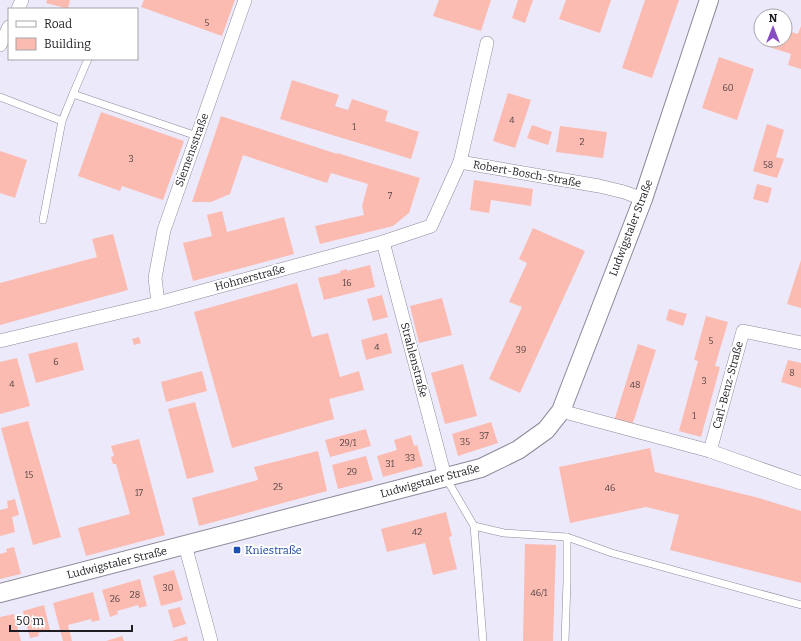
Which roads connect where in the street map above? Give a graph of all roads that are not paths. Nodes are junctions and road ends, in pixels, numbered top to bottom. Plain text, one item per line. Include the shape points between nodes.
1 (245, 0) edge
2 (709, 0) edge
3 (8, 29) edge
4 (487, 43) dead end
5 (0, 45) edge
6 (88, 60) edge
7 (73, 94) junction
8 (0, 98) edge
9 (62, 121) junction
10 (197, 136) junction
11 (460, 162) junction
12 (643, 199) junction
13 (43, 220) dead end
14 (383, 242) junction
15 (158, 303) junction
16 (0, 341) edge
17 (801, 343) edge
18 (561, 411) junction
19 (710, 451) junction
20 (445, 477) junction
21 (801, 483) edge
22 (474, 526) junction
23 (567, 537) junction
24 (185, 545) junction
25 (0, 593) edge
26 (801, 604) edge
27 (211, 641) edge
28 (483, 641) edge
29 (565, 641) edge

1 - 10 street, Siemensstraße
2 - 12 main road, Ludwigstaler Straße
3 - 5 street
4 - 11 street, Robert-Bosch-Straße
6 - 7 lane
7 - 9 lane
7 - 10 lane
8 - 9 lane
9 - 13 lane
10 - 15 street, Siemensstraße via 164,230 155,278
11 - 12 street, Robert-Bosch-Straße via 599,186
11 - 14 street, Hohnerstraße via 431,226
12 - 18 main road, Ludwigstaler Straße
14 - 15 street, Hohnerstraße
14 - 20 street, Strahlenstraße
15 - 16 street, Hohnerstraße
17 - 19 street, Carl-Benz-Straße via 743,330
18 - 19 street
18 - 20 main road, Ludwigstaler Straße via 546,430 518,450 481,468
19 - 21 street
20 - 22 lane
20 - 24 main road, Ludwigstaler Straße
22 - 23 lane via 504,533
22 - 28 lane
23 - 26 lane via 612,553
23 - 29 lane
24 - 25 main road, Ludwigstaler Straße
24 - 27 street

